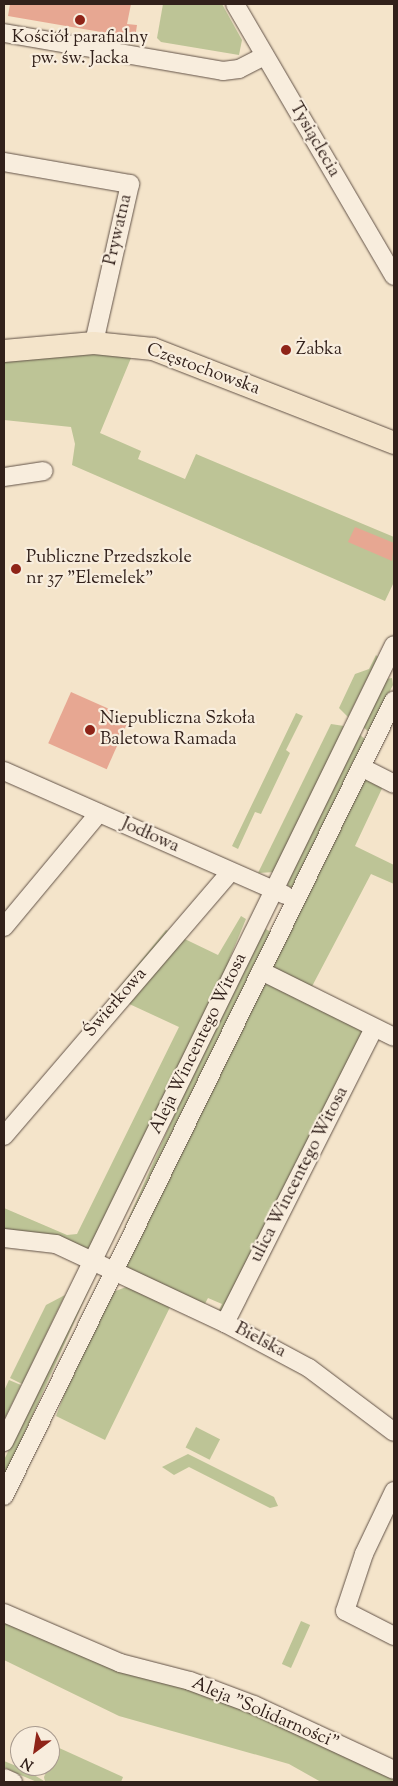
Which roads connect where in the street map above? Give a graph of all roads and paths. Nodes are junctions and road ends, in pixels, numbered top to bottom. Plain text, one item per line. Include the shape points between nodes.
1 (235, 4) edge
2 (4, 33) edge
3 (265, 56) junction
4 (4, 162) edge
5 (394, 276) edge
6 (94, 343) junction
7 (4, 351) edge
8 (365, 435) junction
9 (394, 444) edge
10 (394, 453) edge
11 (44, 471) dead end
12 (4, 476) edge
13 (392, 656) edge
14 (394, 700) edge
15 (361, 767) junction
16 (4, 771) edge
17 (394, 784) edge
18 (100, 813) junction
19 (230, 872) junction
20 (274, 890) junction
21 (296, 900) junction
22 (4, 927) edge
23 (261, 971) junction
24 (374, 1028) junction
25 (394, 1037) edge
26 (4, 1136) edge
27 (4, 1238) edge
28 (93, 1261) junction
29 (114, 1271) junction
30 (225, 1323) junction
31 (394, 1432) edge
32 (4, 1442) edge
33 (394, 1491) edge
34 (4, 1496) edge
35 (4, 1598) edge
36 (4, 1613) edge
37 (49, 1633) junction
38 (394, 1636) edge
39 (394, 1770) edge
40 (4, 1778) edge
41 (13, 1782) edge

1 - 3 street, Tysiąclecia
2 - 3 street via 223,71 239,69
3 - 5 street, Tysiąclecia
4 - 6 street, Prywatna via 130,184
6 - 7 main road, Częstochowska
6 - 8 main road, Częstochowska via 162,352
8 - 9 main road, Częstochowska
8 - 10 main road, Częstochowska
11 - 12 street
13 - 20 street, Aleja Wincentego Witosa
14 - 15 street, Aleja Wincentego Witosa
15 - 17 street
15 - 21 street, Aleja Wincentego Witosa
16 - 18 street, Jodłowa
18 - 19 street, Jodłowa
18 - 22 street
19 - 20 street, Jodłowa
19 - 26 street, Świerkowa
20 - 21 street, Jodłowa
20 - 28 street, Aleja Wincentego Witosa
21 - 23 street, Aleja Wincentego Witosa
23 - 24 street
23 - 29 street, Aleja Wincentego Witosa
24 - 25 street
24 - 30 street, ulica Wincentego Witosa
27 - 28 street, Bielska via 56,1244
28 - 29 street, Bielska
28 - 32 street, Aleja Wincentego Witosa
29 - 30 street, Bielska
29 - 34 street, Aleja Wincentego Witosa
30 - 31 street, Bielska via 309,1368
33 - 38 street via 364,1554 345,1611
35 - 37 street, Aleja "Solidarności"
36 - 37 street, Aleja "Solidarności"
37 - 39 street, Aleja "Solidarności" via 120,1663 241,1700
40 - 41 street

